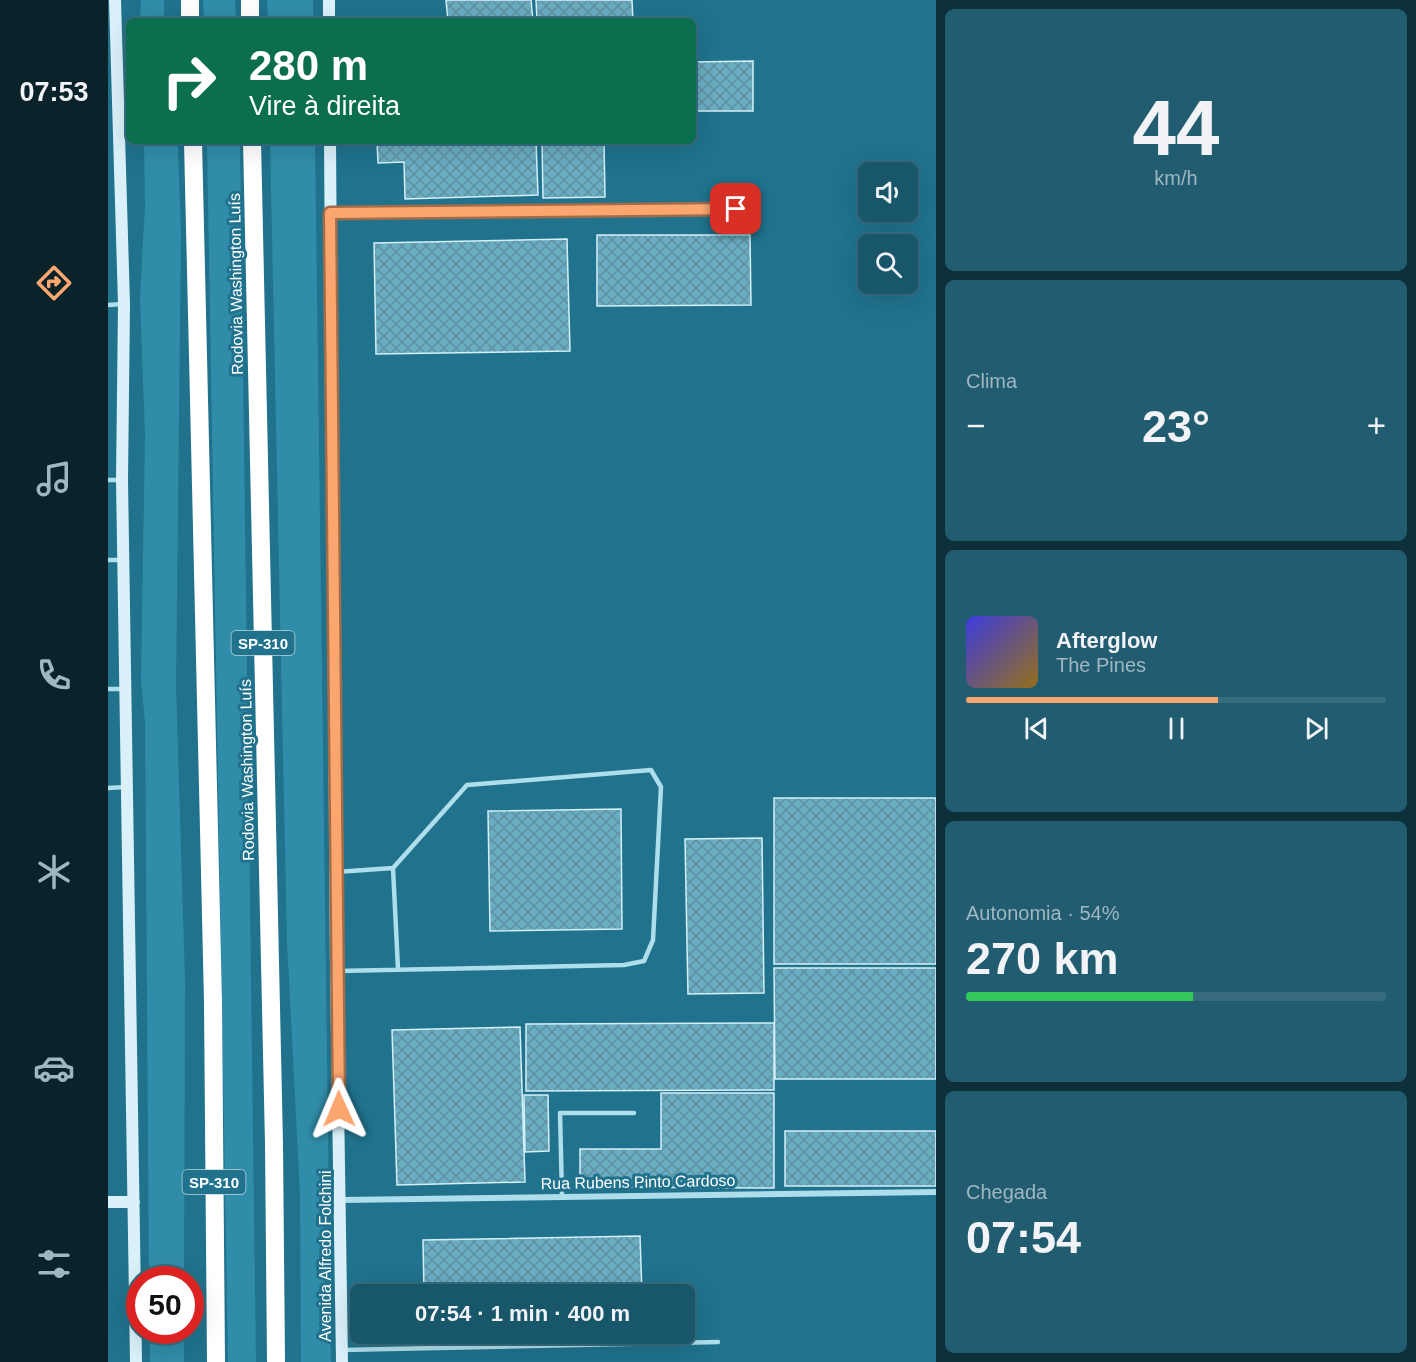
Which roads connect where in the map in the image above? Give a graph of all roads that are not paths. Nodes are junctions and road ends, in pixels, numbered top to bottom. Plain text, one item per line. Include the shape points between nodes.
1 (115, 0) edge
2 (190, 0) edge
3 (250, 0) edge
4 (329, 0) edge
5 (190, 18) edge
6 (250, 18) edge
7 (329, 18) edge
8 (111, 30) edge
9 (193, 144) edge
10 (252, 144) edge
11 (330, 144) edge
12 (736, 209) dead end
13 (330, 213) junction
14 (124, 304) junction
15 (108, 305) edge
16 (108, 480) edge
17 (122, 480) junction
18 (108, 560) edge
19 (123, 560) junction
20 (108, 689) edge
21 (125, 689) junction
22 (127, 787) junction
23 (108, 788) edge
24 (393, 868) junction
25 (335, 872) junction
26 (398, 969) junction
27 (336, 971) junction
28 (634, 1113) dead end
29 (936, 1192) edge
30 (562, 1196) junction
31 (341, 1200) junction
32 (108, 1202) edge
33 (134, 1202) junction
34 (718, 1342) dead end
35 (342, 1356) edge
36 (136, 1362) edge
37 (216, 1362) edge
38 (276, 1362) edge

1 - 8 main road
2 - 5 highway
3 - 6 highway
4 - 7 main road
8 - 14 main road
9 - 37 highway, SP-310 via 213,1002
10 - 38 highway, Rodovia Washington Luís / SP-310
11 - 13 main road, Avenida Alfredo Folchini
12 - 13 lane
13 - 25 main road, Avenida Alfredo Folchini
14 - 15 lane
14 - 17 main road
16 - 17 lane
17 - 19 main road
18 - 19 lane
19 - 21 main road
20 - 21 lane
21 - 22 main road
22 - 23 lane
22 - 33 main road
24 - 25 lane
24 - 26 lane
24 - 26 lane via 467,785 651,770 661,787 653,940 644,961 624,965
25 - 27 main road, Avenida Alfredo Folchini
26 - 27 lane
27 - 31 main road, Avenida Alfredo Folchini
28 - 30 lane via 560,1113
29 - 30 street, Rua Rubens Pinto Cardoso
30 - 31 street, Rua Rubens Pinto Cardoso
31 - 35 main road, Avenida Alfredo Folchini
32 - 33 main road
33 - 36 main road
34 - 35 lane

